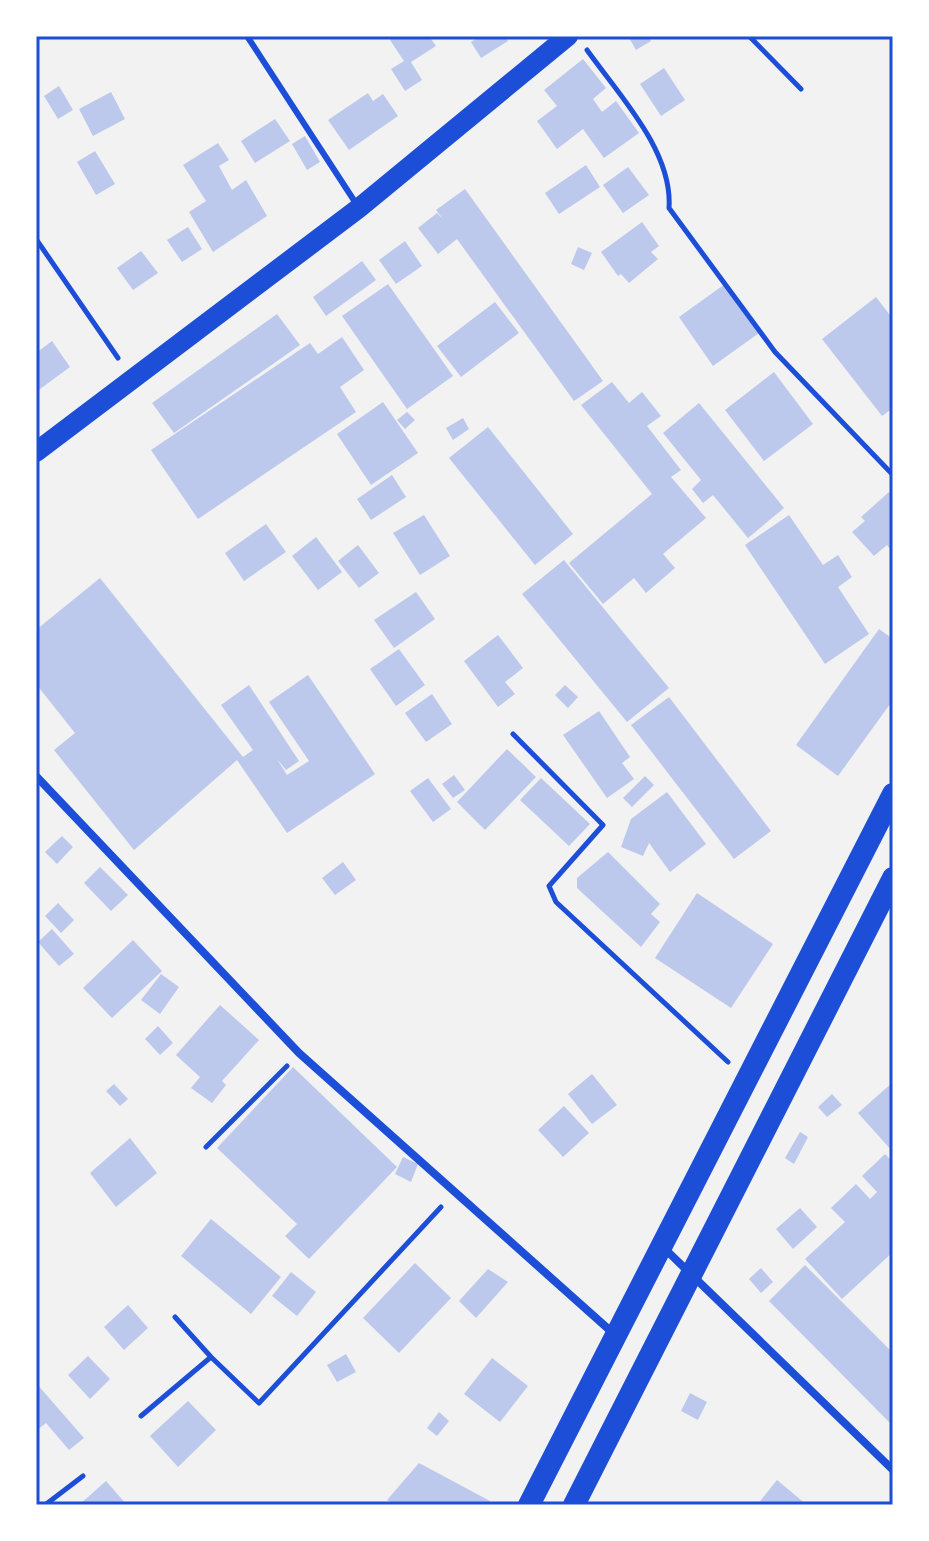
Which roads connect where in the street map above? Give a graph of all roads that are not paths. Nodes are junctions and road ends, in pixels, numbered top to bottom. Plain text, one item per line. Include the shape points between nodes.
1 (247, 36) edge
2 (577, 42) edge
3 (359, 208) junction
4 (36, 452) edge
5 (36, 776) edge
6 (893, 794) edge
7 (893, 878) edge
8 (660, 1244) junction
9 (693, 1272) junction
10 (615, 1334) junction
11 (893, 1470) edge
12 (529, 1505) edge
13 (574, 1505) edge

1 - 3 lane
2 - 3 main road
3 - 4 main road
5 - 10 street via 299,1053
6 - 8 highway
7 - 9 highway
8 - 9 street
8 - 10 highway
9 - 11 street
9 - 13 highway
10 - 12 highway

